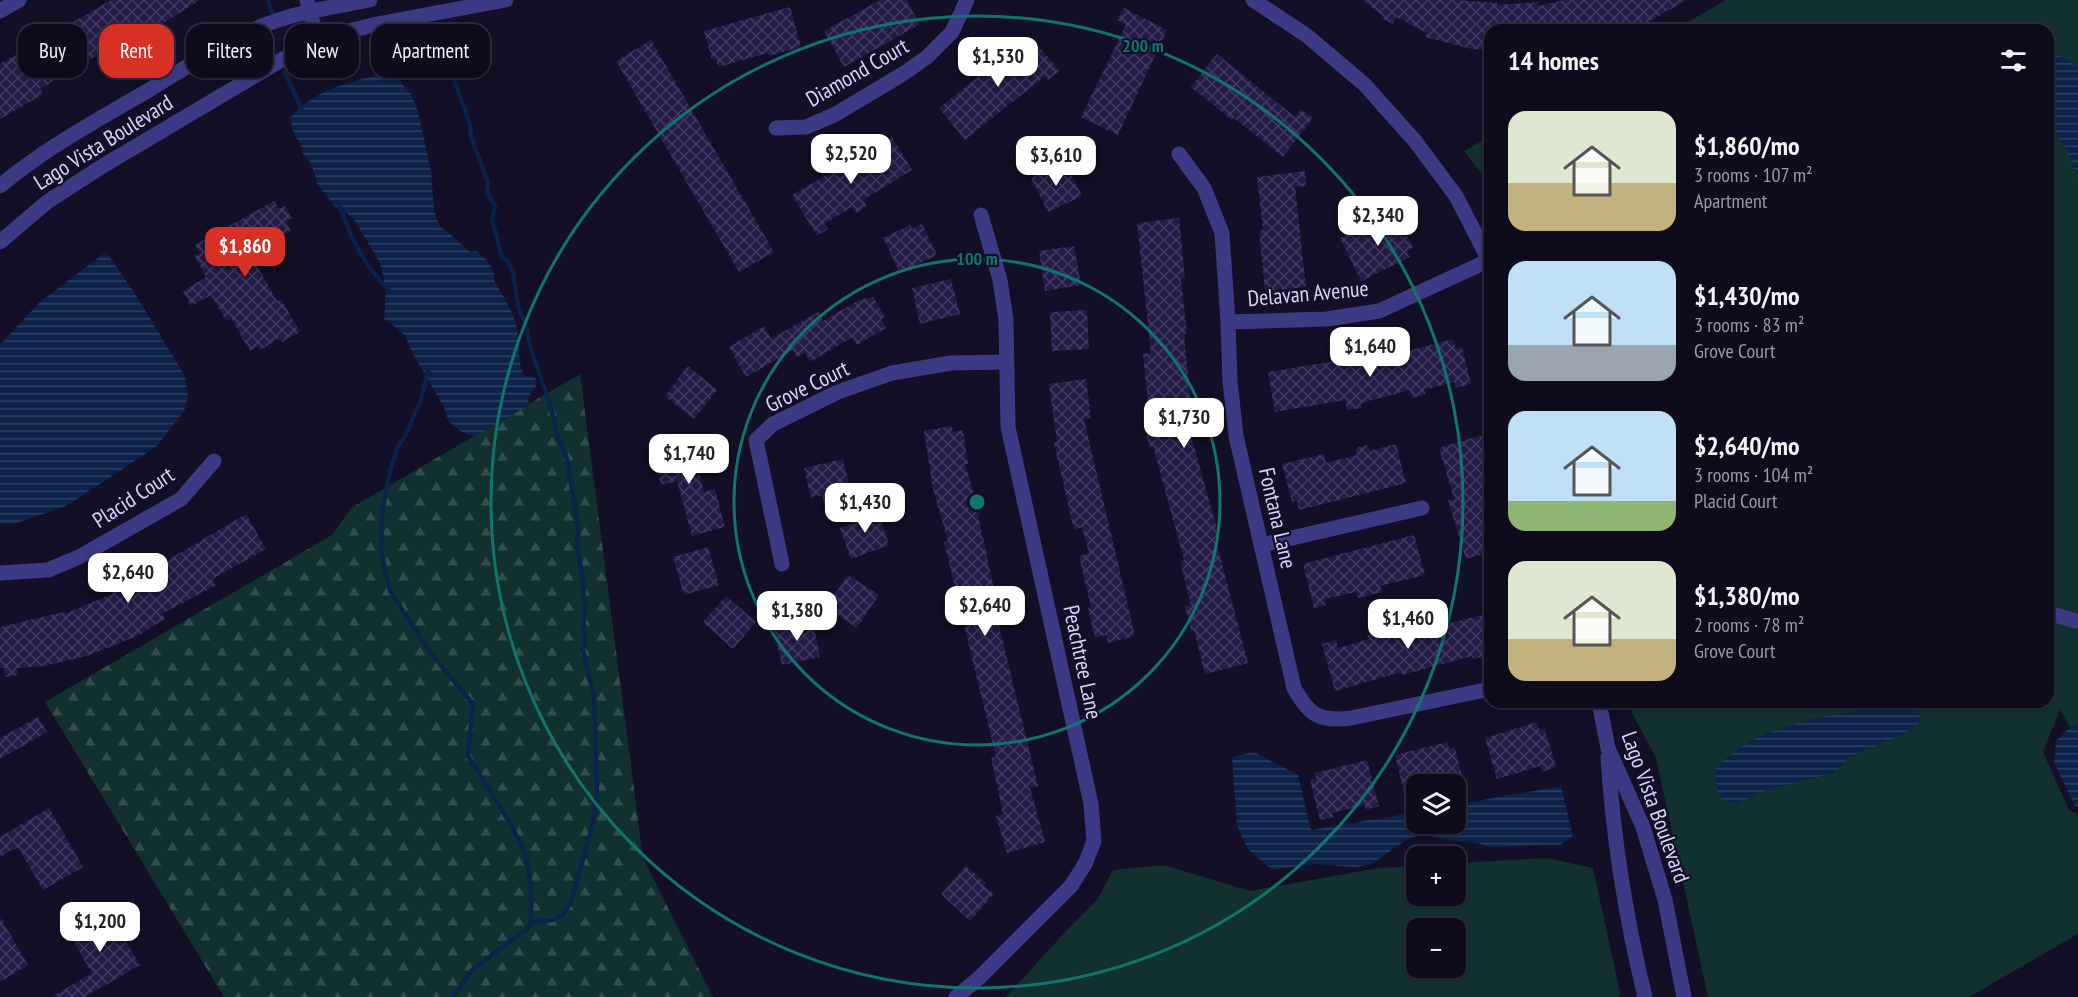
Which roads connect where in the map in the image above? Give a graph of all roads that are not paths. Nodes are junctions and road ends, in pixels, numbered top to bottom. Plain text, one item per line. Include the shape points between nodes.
1 (19, 0) edge
2 (370, 0) edge
3 (506, 0) edge
4 (967, 0) edge
5 (1253, 0) edge
6 (308, 6) edge
7 (0, 11) edge
8 (313, 24) edge
9 (359, 28) edge
10 (285, 58) edge
11 (776, 128) dead end
12 (1179, 154) dead end
13 (0, 186) edge
14 (981, 215) dead end
15 (0, 242) edge
16 (1484, 251) edge
17 (1484, 263) edge
18 (1228, 322) junction
19 (1006, 362) junction
20 (214, 461) dead end
21 (1422, 508) dead end
22 (1262, 545) junction
23 (782, 564) dead end
24 (0, 573) edge
25 (2054, 615) edge
26 (2076, 621) dead end
27 (1484, 690) edge
28 (1600, 708) edge
29 (1608, 748) junction
30 (956, 997) edge
31 (1645, 997) edge
32 (1684, 997) edge

1 - 7 street
2 - 6 street, Lago Vista Boulevard
3 - 9 street, Lago Vista Boulevard
4 - 11 street, Diamond Court via 952,32 903,74 816,123
5 - 16 street via 1306,35 1371,92 1415,141 1456,196
6 - 8 street
6 - 13 street, Lago Vista Boulevard via 219,48 83,128
10 - 15 street, Lago Vista Boulevard via 101,167 47,202
12 - 18 street, Fontana Lane via 1204,188 1222,233
14 - 19 street, Peachtree Lane via 1000,280 1006,320
17 - 18 street, Delavan Avenue via 1379,311 1327,319
18 - 22 street, Fontana Lane via 1236,436
19 - 23 street, Grove Court via 951,363 892,373 838,392 773,424 756,440
19 - 30 street, Peachtree Lane via 1008,427 1091,804 1094,841 1071,886
20 - 24 street, Placid Court via 181,499 79,557 48,570
21 - 22 street
22 - 27 street, Fontana Lane via 1294,687 1304,705 1315,714 1331,720 1351,718
25 - 26 street
28 - 29 street, Lago Vista Boulevard
29 - 31 street via 1623,886
29 - 32 street, Lago Vista Boulevard via 1643,827 1665,900

